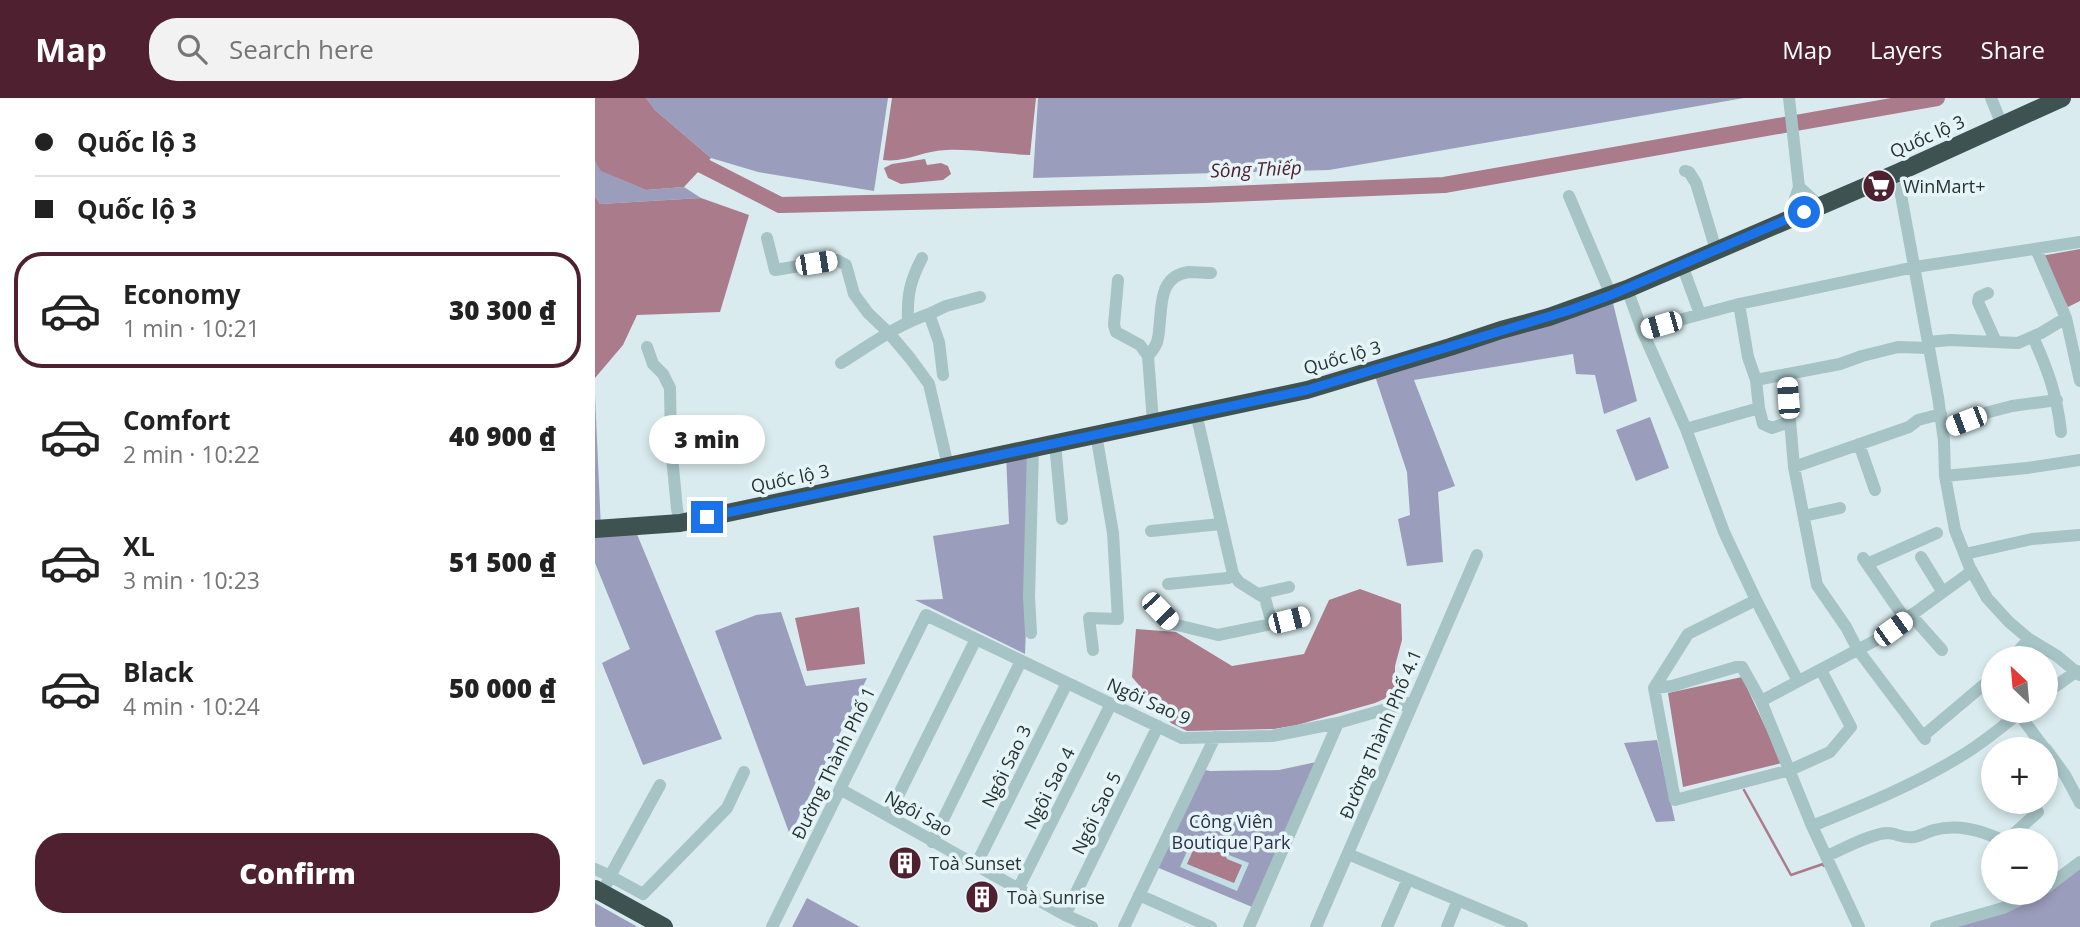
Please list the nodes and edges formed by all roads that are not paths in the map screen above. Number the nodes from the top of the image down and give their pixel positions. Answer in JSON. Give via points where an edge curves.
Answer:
{"nodes":[{"id":1,"x":1789,"y":98,"type":"edge"},
{"id":2,"x":1991,"y":98,"type":"edge"},
{"id":3,"x":2063,"y":98,"type":"edge"},
{"id":4,"x":2002,"y":125,"type":"junction"},
{"id":5,"x":1685,"y":171,"type":"dead end"},
{"id":6,"x":1897,"y":173,"type":"junction"},
{"id":7,"x":1799,"y":187,"type":"junction"},
{"id":8,"x":1569,"y":196,"type":"dead end"},
{"id":9,"x":1820,"y":206,"type":"junction"},
{"id":10,"x":1788,"y":219,"type":"junction"},
{"id":11,"x":767,"y":238,"type":"dead end"},
{"id":12,"x":2080,"y":242,"type":"edge"},
{"id":13,"x":2036,"y":249,"type":"junction"},
{"id":14,"x":1716,"y":250,"type":"junction"},
{"id":15,"x":922,"y":258,"type":"dead end"},
{"id":16,"x":1682,"y":265,"type":"junction"},
{"id":17,"x":1915,"y":267,"type":"junction"},
{"id":18,"x":1211,"y":273,"type":"dead end"},
{"id":19,"x":1118,"y":280,"type":"dead end"},
{"id":20,"x":1619,"y":292,"type":"junction"},
{"id":21,"x":1988,"y":293,"type":"dead end"},
{"id":22,"x":980,"y":297,"type":"dead end"},
{"id":23,"x":1739,"y":304,"type":"junction"},
{"id":24,"x":929,"y":314,"type":"junction"},
{"id":25,"x":1700,"y":314,"type":"junction"},
{"id":26,"x":2066,"y":318,"type":"junction"},
{"id":27,"x":908,"y":321,"type":"junction"},
{"id":28,"x":1642,"y":330,"type":"junction"},
{"id":29,"x":888,"y":332,"type":"junction"},
{"id":30,"x":2033,"y":337,"type":"junction"},
{"id":31,"x":1996,"y":342,"type":"junction"},
{"id":32,"x":1928,"y":345,"type":"junction"},
{"id":33,"x":647,"y":347,"type":"dead end"},
{"id":34,"x":1148,"y":356,"type":"junction"},
{"id":35,"x":841,"y":363,"type":"dead end"},
{"id":36,"x":1786,"y":374,"type":"junction"},
{"id":37,"x":943,"y":375,"type":"dead end"},
{"id":38,"x":1756,"y":380,"type":"junction"},
{"id":39,"x":2080,"y":382,"type":"edge"},
{"id":40,"x":2057,"y":400,"type":"junction"},
{"id":41,"x":1759,"y":408,"type":"junction"},
{"id":42,"x":1196,"y":413,"type":"junction"},
{"id":43,"x":1941,"y":414,"type":"junction"},
{"id":44,"x":1153,"y":422,"type":"junction"},
{"id":45,"x":1789,"y":422,"type":"junction"},
{"id":46,"x":1686,"y":429,"type":"junction"},
{"id":47,"x":1943,"y":429,"type":"junction"},
{"id":48,"x":2061,"y":432,"type":"dead end"},
{"id":49,"x":1096,"y":434,"type":"junction"},
{"id":50,"x":1055,"y":443,"type":"junction"},
{"id":51,"x":1859,"y":444,"type":"junction"},
{"id":52,"x":1033,"y":449,"type":"junction"},
{"id":53,"x":2080,"y":460,"type":"edge"},
{"id":54,"x":948,"y":466,"type":"junction"},
{"id":55,"x":1794,"y":467,"type":"junction"},
{"id":56,"x":1945,"y":477,"type":"junction"},
{"id":57,"x":1875,"y":490,"type":"dead end"},
{"id":58,"x":1840,"y":508,"type":"dead end"},
{"id":59,"x":1804,"y":516,"type":"junction"},
{"id":60,"x":1062,"y":519,"type":"dead end"},
{"id":61,"x":680,"y":523,"type":"junction"},
{"id":62,"x":1221,"y":524,"type":"junction"},
{"id":63,"x":595,"y":530,"type":"edge"},
{"id":64,"x":1151,"y":531,"type":"dead end"},
{"id":65,"x":1937,"y":533,"type":"dead end"},
{"id":66,"x":2079,"y":535,"type":"edge"},
{"id":67,"x":1965,"y":554,"type":"junction"},
{"id":68,"x":1477,"y":555,"type":"dead end"},
{"id":69,"x":1921,"y":557,"type":"dead end"},
{"id":70,"x":1972,"y":572,"type":"junction"},
{"id":71,"x":1233,"y":574,"type":"junction"},
{"id":72,"x":1168,"y":584,"type":"dead end"},
{"id":73,"x":1289,"y":587,"type":"dead end"},
{"id":74,"x":1943,"y":592,"type":"junction"},
{"id":75,"x":1258,"y":594,"type":"junction"},
{"id":76,"x":1756,"y":600,"type":"junction"},
{"id":77,"x":1160,"y":611,"type":"dead end"},
{"id":78,"x":926,"y":615,"type":"joint"},
{"id":79,"x":1305,"y":616,"type":"dead end"},
{"id":80,"x":1908,"y":617,"type":"junction"},
{"id":81,"x":1272,"y":624,"type":"junction"},
{"id":82,"x":1031,"y":633,"type":"dead end"},
{"id":83,"x":976,"y":639,"type":"junction"},
{"id":84,"x":2029,"y":639,"type":"junction"},
{"id":85,"x":2023,"y":646,"type":"edge"},
{"id":86,"x":1093,"y":650,"type":"dead end"},
{"id":87,"x":1858,"y":650,"type":"junction"},
{"id":88,"x":1942,"y":650,"type":"dead end"},
{"id":89,"x":1021,"y":661,"type":"junction"},
{"id":90,"x":1821,"y":670,"type":"junction"},
{"id":91,"x":2078,"y":673,"type":"edge"},
{"id":92,"x":1798,"y":681,"type":"junction"},
{"id":93,"x":1067,"y":683,"type":"junction"},
{"id":94,"x":2058,"y":686,"type":"edge"},
{"id":95,"x":1654,"y":688,"type":"junction"},
{"id":96,"x":1981,"y":689,"type":"edge"},
{"id":97,"x":1414,"y":701,"type":"junction"},
{"id":98,"x":1761,"y":701,"type":"junction"},
{"id":99,"x":1111,"y":704,"type":"junction"},
{"id":100,"x":1338,"y":723,"type":"junction"},
{"id":101,"x":2004,"y":723,"type":"edge"},
{"id":102,"x":1158,"y":726,"type":"junction"},
{"id":103,"x":1215,"y":737,"type":"junction"},
{"id":104,"x":2058,"y":765,"type":"edge"},
{"id":105,"x":1790,"y":770,"type":"junction"},
{"id":106,"x":744,"y":772,"type":"dead end"},
{"id":107,"x":660,"y":785,"type":"dead end"},
{"id":108,"x":840,"y":789,"type":"junction"},
{"id":109,"x":2080,"y":803,"type":"edge"},
{"id":110,"x":2036,"y":814,"type":"edge"},
{"id":111,"x":888,"y":816,"type":"junction"},
{"id":112,"x":1812,"y":826,"type":"junction"},
{"id":113,"x":2020,"y":828,"type":"edge"},
{"id":114,"x":1981,"y":831,"type":"edge"},
{"id":115,"x":932,"y":842,"type":"junction"},
{"id":116,"x":1348,"y":853,"type":"junction"},
{"id":117,"x":1826,"y":856,"type":"junction"},
{"id":118,"x":2080,"y":862,"type":"edge"},
{"id":119,"x":976,"y":865,"type":"junction"},
{"id":120,"x":595,"y":869,"type":"edge"},
{"id":121,"x":610,"y":876,"type":"junction"},
{"id":122,"x":2058,"y":878,"type":"edge"},
{"id":123,"x":1408,"y":879,"type":"junction"},
{"id":124,"x":1018,"y":889,"type":"junction"},
{"id":125,"x":599,"y":891,"type":"edge"},
{"id":126,"x":1139,"y":895,"type":"junction"},
{"id":127,"x":1458,"y":900,"type":"junction"},
{"id":128,"x":637,"y":901,"type":"junction"},
{"id":129,"x":2009,"y":905,"type":"edge"},
{"id":130,"x":1065,"y":915,"type":"junction"},
{"id":131,"x":1513,"y":925,"type":"edge"},
{"id":132,"x":664,"y":927,"type":"edge"},
{"id":133,"x":772,"y":927,"type":"edge"},
{"id":134,"x":1092,"y":927,"type":"edge"},
{"id":135,"x":1124,"y":927,"type":"edge"},
{"id":136,"x":1211,"y":927,"type":"edge"},
{"id":137,"x":1249,"y":927,"type":"edge"},
{"id":138,"x":1316,"y":927,"type":"edge"},
{"id":139,"x":1387,"y":927,"type":"edge"},
{"id":140,"x":1447,"y":927,"type":"edge"},
{"id":141,"x":1859,"y":927,"type":"edge"},
{"id":142,"x":1936,"y":927,"type":"edge"}],
"edges":[{"from":1,"to":7,"type":"street"},
{"from":2,"to":4,"type":"street"},
{"from":3,"to":4,"type":"highway","name":"Quốc lộ 3"},
{"from":4,"to":6,"type":"highway","name":"Quốc lộ 3"},
{"from":5,"to":14,"type":"street","via":[[1696,183]]},
{"from":6,"to":9,"type":"highway","name":"Quốc lộ 3"},
{"from":6,"to":17,"type":"street"},
{"from":7,"to":9,"type":"street"},
{"from":7,"to":10,"type":"street"},
{"from":8,"to":20,"type":"street"},
{"from":9,"to":10,"type":"highway","name":"Quốc lộ 3"},
{"from":10,"to":14,"type":"highway","name":"Quốc lộ 3"},
{"from":11,"to":29,"type":"street","via":[[775,270],[837,260],[846,265],[854,294]]},
{"from":12,"to":13,"type":"street"},
{"from":13,"to":17,"type":"street"},
{"from":13,"to":26,"type":"street"},
{"from":14,"to":16,"type":"highway","name":"Quốc lộ 3"},
{"from":15,"to":27,"type":"street","via":[[907,296]]},
{"from":16,"to":20,"type":"highway","name":"Quốc lộ 3"},
{"from":16,"to":25,"type":"street"},
{"from":17,"to":23,"type":"street"},
{"from":17,"to":32,"type":"street"},
{"from":18,"to":34,"type":"street","via":[[1186,272],[1168,285],[1158,340]]},
{"from":19,"to":34,"type":"street","via":[[1116,332],[1140,345]]},
{"from":20,"to":28,"type":"street"},
{"from":20,"to":42,"type":"highway","name":"Quốc lộ 3","via":[[1307,390]]},
{"from":21,"to":31,"type":"street","via":[[1978,302]]},
{"from":22,"to":24,"type":"street"},
{"from":23,"to":25,"type":"street"},
{"from":23,"to":38,"type":"street"},
{"from":24,"to":27,"type":"street"},
{"from":24,"to":37,"type":"street"},
{"from":25,"to":28,"type":"street"},
{"from":26,"to":30,"type":"street"},
{"from":26,"to":39,"type":"street"},
{"from":27,"to":29,"type":"street"},
{"from":28,"to":46,"type":"street"},
{"from":29,"to":35,"type":"street"},
{"from":29,"to":54,"type":"street","via":[[929,384]]},
{"from":30,"to":31,"type":"street","via":[[2018,343]]},
{"from":30,"to":40,"type":"street"},
{"from":31,"to":32,"type":"street","via":[[1950,340]]},
{"from":32,"to":36,"type":"street","via":[[1898,347]]},
{"from":32,"to":43,"type":"street"},
{"from":33,"to":61,"type":"street","via":[[653,365],[670,388]]},
{"from":34,"to":44,"type":"street"},
{"from":36,"to":38,"type":"street"},
{"from":36,"to":45,"type":"street"},
{"from":38,"to":41,"type":"street"},
{"from":40,"to":47,"type":"street","via":[[1989,412]]},
{"from":40,"to":48,"type":"street"},
{"from":41,"to":45,"type":"street","via":[[1765,426]]},
{"from":41,"to":46,"type":"street"},
{"from":42,"to":44,"type":"highway","name":"Quốc lộ 3"},
{"from":42,"to":62,"type":"street"},
{"from":43,"to":47,"type":"street"},
{"from":43,"to":51,"type":"street"},
{"from":44,"to":49,"type":"highway","name":"Quốc lộ 3"},
{"from":45,"to":55,"type":"street"},
{"from":46,"to":76,"type":"street","via":[[1724,532]]},
{"from":47,"to":56,"type":"street"},
{"from":49,"to":50,"type":"highway","name":"Quốc lộ 3"},
{"from":49,"to":86,"type":"street","via":[[1113,533],[1118,619],[1090,618]]},
{"from":50,"to":52,"type":"highway","name":"Quốc lộ 3"},
{"from":50,"to":60,"type":"street"},
{"from":51,"to":55,"type":"street"},
{"from":51,"to":57,"type":"street"},
{"from":52,"to":54,"type":"highway","name":"Quốc lộ 3"},
{"from":52,"to":82,"type":"street"},
{"from":53,"to":56,"type":"street"},
{"from":54,"to":61,"type":"highway","name":"Quốc lộ 3"},
{"from":55,"to":59,"type":"street"},
{"from":56,"to":67,"type":"street","via":[[1955,530]]},
{"from":58,"to":59,"type":"street"},
{"from":59,"to":87,"type":"street","via":[[1817,585]]},
{"from":61,"to":63,"type":"highway","name":"Quốc lộ 3"},
{"from":62,"to":64,"type":"street"},
{"from":62,"to":71,"type":"street"},
{"from":65,"to":80,"type":"street","via":[[1865,561]]},
{"from":66,"to":67,"type":"street","via":[[2032,539]]},
{"from":67,"to":70,"type":"street"},
{"from":68,"to":97,"type":"street","name":"Đường Thành Phố 4.1"},
{"from":69,"to":74,"type":"street"},
{"from":70,"to":74,"type":"street"},
{"from":70,"to":84,"type":"street","via":[[1987,598]]},
{"from":71,"to":72,"type":"street"},
{"from":71,"to":75,"type":"street"},
{"from":73,"to":75,"type":"street"},
{"from":74,"to":80,"type":"street"},
{"from":75,"to":81,"type":"street","via":[[1265,598]]},
{"from":76,"to":92,"type":"street"},
{"from":76,"to":95,"type":"street","via":[[1688,634]]},
{"from":77,"to":81,"type":"street","via":[[1173,624],[1218,635]]},
{"from":78,"to":83,"type":"street","name":"Ngôi Sao 9"},
{"from":78,"to":108,"type":"street","name":"Đường Thành Phố 1"},
{"from":79,"to":81,"type":"street"},
{"from":80,"to":87,"type":"street"},
{"from":80,"to":88,"type":"street"},
{"from":83,"to":89,"type":"street","name":"Ngôi Sao 9"},
{"from":83,"to":111,"type":"street"},
{"from":84,"to":85,"type":"street"},
{"from":84,"to":91,"type":"street"},
{"from":87,"to":90,"type":"street"},
{"from":87,"to":96,"type":"street","via":[[1924,737]]},
{"from":89,"to":93,"type":"street","name":"Ngôi Sao 9"},
{"from":89,"to":115,"type":"street"},
{"from":90,"to":92,"type":"street"},
{"from":90,"to":105,"type":"street","via":[[1851,727],[1830,752]]},
{"from":91,"to":94,"type":"street"},
{"from":92,"to":98,"type":"street"},
{"from":93,"to":99,"type":"street","name":"Ngôi Sao 9"},
{"from":93,"to":119,"type":"street","name":"Ngôi Sao 3"},
{"from":95,"to":98,"type":"street","via":[[1742,667]]},
{"from":95,"to":105,"type":"street","via":[[1675,800]]},
{"from":97,"to":100,"type":"street","name":"Ngôi Sao 9"},
{"from":97,"to":116,"type":"street","name":"Đường Thành Phố 4.1"},
{"from":98,"to":105,"type":"street"},
{"from":99,"to":102,"type":"street","name":"Ngôi Sao 9"},
{"from":99,"to":124,"type":"street","name":"Ngôi Sao 4"},
{"from":100,"to":103,"type":"street","name":"Ngôi Sao 9","via":[[1272,736]]},
{"from":100,"to":137,"type":"street"},
{"from":101,"to":112,"type":"street","via":[[1923,778]]},
{"from":102,"to":103,"type":"street","name":"Ngôi Sao 9","via":[[1182,738]]},
{"from":102,"to":130,"type":"street","name":"Ngôi Sao 5"},
{"from":103,"to":126,"type":"street"},
{"from":104,"to":109,"type":"street"},
{"from":105,"to":112,"type":"street"},
{"from":106,"to":128,"type":"street","via":[[727,808]]},
{"from":107,"to":121,"type":"street"},
{"from":108,"to":111,"type":"street","name":"Ngôi Sao"},
{"from":108,"to":133,"type":"street","name":"Đường Thành Phố 1"},
{"from":110,"to":113,"type":"street"},
{"from":111,"to":115,"type":"street","name":"Ngôi Sao"},
{"from":112,"to":117,"type":"street"},
{"from":114,"to":117,"type":"street","via":[[1957,827],[1914,838],[1881,834]]},
{"from":115,"to":119,"type":"street","name":"Ngôi Sao"},
{"from":116,"to":123,"type":"street"},
{"from":116,"to":138,"type":"street","name":"Đường Thành Phố 4.1"},
{"from":117,"to":141,"type":"street"},
{"from":118,"to":122,"type":"street"},
{"from":119,"to":124,"type":"street","name":"Ngôi Sao"},
{"from":120,"to":121,"type":"street"},
{"from":121,"to":125,"type":"street"},
{"from":121,"to":128,"type":"street"},
{"from":123,"to":127,"type":"street"},
{"from":123,"to":139,"type":"street"},
{"from":124,"to":130,"type":"street","name":"Ngôi Sao"},
{"from":125,"to":128,"type":"highway"},
{"from":126,"to":135,"type":"street"},
{"from":126,"to":136,"type":"street"},
{"from":127,"to":131,"type":"street"},
{"from":127,"to":140,"type":"street"},
{"from":128,"to":132,"type":"highway"},
{"from":129,"to":142,"type":"street"},
{"from":130,"to":134,"type":"street","name":"Ngôi Sao"}]}
